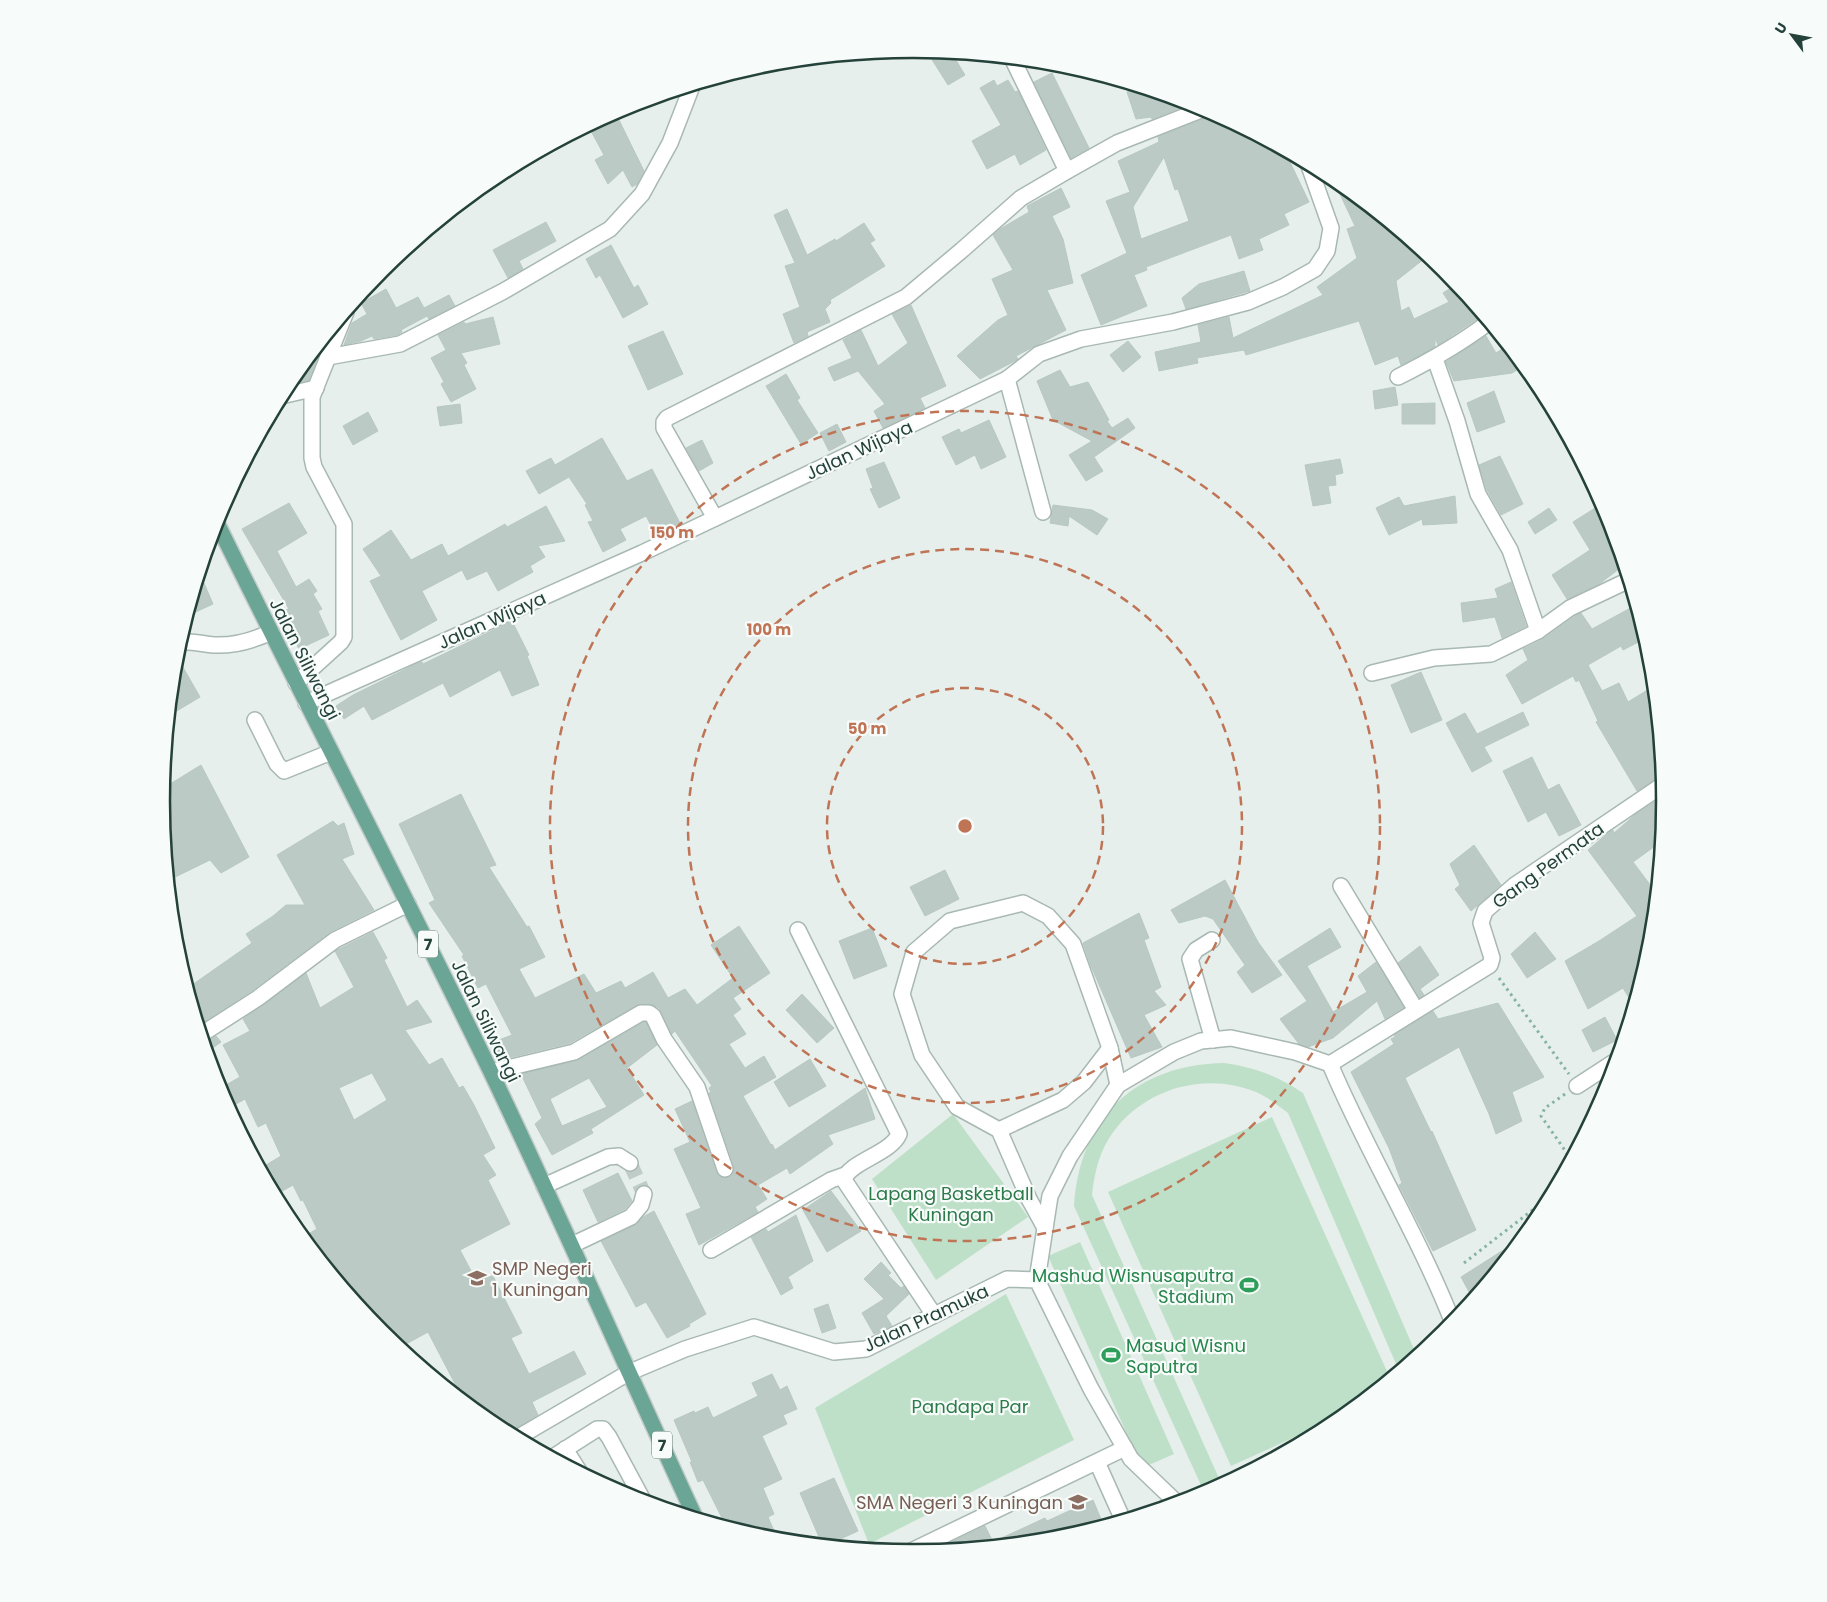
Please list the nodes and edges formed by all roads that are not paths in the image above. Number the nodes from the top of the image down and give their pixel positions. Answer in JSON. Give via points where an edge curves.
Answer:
{"nodes":[{"id":1,"x":1015,"y":65,"type":"edge"},
{"id":2,"x":689,"y":93,"type":"edge"},
{"id":3,"x":1194,"y":113,"type":"edge"},
{"id":4,"x":1067,"y":171,"type":"junction"},
{"id":5,"x":1312,"y":174,"type":"edge"},
{"id":6,"x":1484,"y":326,"type":"edge"},
{"id":7,"x":339,"y":331,"type":"edge"},
{"id":8,"x":328,"y":357,"type":"junction"},
{"id":9,"x":1435,"y":359,"type":"junction"},
{"id":10,"x":1398,"y":377,"type":"dead end"},
{"id":11,"x":1007,"y":379,"type":"junction"},
{"id":12,"x":316,"y":388,"type":"junction"},
{"id":13,"x":292,"y":394,"type":"edge"},
{"id":14,"x":1043,"y":512,"type":"dead end"},
{"id":15,"x":715,"y":518,"type":"junction"},
{"id":16,"x":221,"y":531,"type":"edge"},
{"id":17,"x":1624,"y":582,"type":"edge"},
{"id":18,"x":1538,"y":631,"type":"junction"},
{"id":19,"x":271,"y":632,"type":"junction"},
{"id":20,"x":187,"y":641,"type":"edge"},
{"id":21,"x":1372,"y":673,"type":"dead end"},
{"id":22,"x":296,"y":683,"type":"junction"},
{"id":23,"x":306,"y":703,"type":"junction"},
{"id":24,"x":255,"y":720,"type":"dead end"},
{"id":25,"x":331,"y":752,"type":"junction"},
{"id":26,"x":1657,"y":789,"type":"edge"},
{"id":27,"x":1341,"y":886,"type":"dead end"},
{"id":28,"x":408,"y":904,"type":"junction"},
{"id":29,"x":798,"y":930,"type":"dead end"},
{"id":30,"x":1212,"y":940,"type":"dead end"},
{"id":31,"x":1416,"y":1010,"type":"junction"},
{"id":32,"x":206,"y":1031,"type":"edge"},
{"id":33,"x":1213,"y":1040,"type":"junction"},
{"id":34,"x":1110,"y":1048,"type":"junction"},
{"id":35,"x":1330,"y":1064,"type":"junction"},
{"id":36,"x":1608,"y":1066,"type":"edge"},
{"id":37,"x":491,"y":1072,"type":"junction"},
{"id":38,"x":1118,"y":1085,"type":"junction"},
{"id":39,"x":1577,"y":1086,"type":"road end"},
{"id":40,"x":999,"y":1130,"type":"junction"},
{"id":41,"x":630,"y":1163,"type":"dead end"},
{"id":42,"x":725,"y":1169,"type":"dead end"},
{"id":43,"x":845,"y":1175,"type":"junction"},
{"id":44,"x":544,"y":1186,"type":"junction"},
{"id":45,"x":644,"y":1194,"type":"dead end"},
{"id":46,"x":1045,"y":1228,"type":"junction"},
{"id":47,"x":572,"y":1245,"type":"junction"},
{"id":48,"x":711,"y":1250,"type":"dead end"},
{"id":49,"x":1037,"y":1280,"type":"junction"},
{"id":50,"x":934,"y":1315,"type":"junction"},
{"id":51,"x":1450,"y":1315,"type":"edge"},
{"id":52,"x":628,"y":1373,"type":"junction"},
{"id":53,"x":525,"y":1435,"type":"edge"},
{"id":54,"x":1125,"y":1448,"type":"junction"},
{"id":55,"x":559,"y":1453,"type":"edge"},
{"id":56,"x":1097,"y":1462,"type":"junction"},
{"id":57,"x":638,"y":1491,"type":"edge"},
{"id":58,"x":1171,"y":1498,"type":"edge"},
{"id":59,"x":692,"y":1510,"type":"edge"},
{"id":60,"x":1121,"y":1515,"type":"edge"},
{"id":61,"x":926,"y":1544,"type":"edge"}],
"edges":[{"from":1,"to":4,"type":"street"},
{"from":2,"to":8,"type":"street","via":[[670,143],[642,194],[610,229],[502,292],[400,344]]},
{"from":3,"to":4,"type":"street","via":[[1117,143]]},
{"from":4,"to":15,"type":"street","via":[[1021,198],[906,297],[667,418],[664,428]]},
{"from":5,"to":11,"type":"street","name":"Jalan Wijaya","via":[[1331,228],[1327,251],[1314,269],[1248,302],[1173,322],[1081,339],[1039,354]]},
{"from":6,"to":9,"type":"street"},
{"from":7,"to":8,"type":"street"},
{"from":8,"to":12,"type":"street"},
{"from":9,"to":10,"type":"street"},
{"from":9,"to":18,"type":"street","via":[[1478,494],[1510,550]]},
{"from":11,"to":14,"type":"street"},
{"from":11,"to":15,"type":"street","name":"Jalan Wijaya"},
{"from":12,"to":13,"type":"street"},
{"from":12,"to":22,"type":"street","via":[[312,397],[312,458],[344,524],[344,637]]},
{"from":15,"to":23,"type":"street","name":"Jalan Wijaya"},
{"from":16,"to":19,"type":"main road","name":"Jalan Siliwangi","number":"7"},
{"from":17,"to":18,"type":"street","via":[[1570,608]]},
{"from":18,"to":21,"type":"street","via":[[1491,654],[1434,658]]},
{"from":19,"to":20,"type":"street","via":[[236,644]]},
{"from":19,"to":22,"type":"main road","name":"Jalan Siliwangi","number":"7"},
{"from":22,"to":23,"type":"main road","name":"Jalan Siliwangi","number":"7"},
{"from":23,"to":25,"type":"main road","name":"Jalan Siliwangi","number":"7"},
{"from":24,"to":25,"type":"street","via":[[277,764],[284,771]]},
{"from":25,"to":28,"type":"main road","name":"Jalan Siliwangi","number":"7"},
{"from":26,"to":31,"type":"street","name":"Gang Permata","via":[[1515,885],[1485,911],[1481,923],[1492,958],[1490,965]]},
{"from":27,"to":31,"type":"street"},
{"from":28,"to":32,"type":"street","via":[[335,940],[258,998]]},
{"from":28,"to":37,"type":"main road","name":"Jalan Siliwangi","number":"7"},
{"from":29,"to":43,"type":"street","via":[[899,1134],[894,1143]]},
{"from":30,"to":33,"type":"street","via":[[1196,950],[1190,959]]},
{"from":31,"to":35,"type":"street"},
{"from":33,"to":35,"type":"street","via":[[1231,1038],[1295,1052]]},
{"from":33,"to":38,"type":"street","via":[[1201,1041],[1174,1052]]},
{"from":34,"to":38,"type":"street"},
{"from":34,"to":40,"type":"street","via":[[1084,1082],[1063,1100]]},
{"from":34,"to":40,"type":"street","via":[[1073,944],[1048,916],[1023,903],[950,921],[914,952],[902,994],[922,1055],[957,1106]]},
{"from":35,"to":51,"type":"street"},
{"from":36,"to":39,"type":"street"},
{"from":37,"to":42,"type":"street","via":[[574,1052],[641,1013],[649,1013],[697,1087]]},
{"from":37,"to":44,"type":"main road","name":"Jalan Siliwangi","number":"7"},
{"from":38,"to":46,"type":"street","via":[[1070,1156],[1050,1196]]},
{"from":40,"to":46,"type":"street"},
{"from":41,"to":44,"type":"street","via":[[620,1156],[608,1157]]},
{"from":43,"to":48,"type":"street","via":[[824,1183]]},
{"from":43,"to":50,"type":"street","via":[[844,1180]]},
{"from":44,"to":47,"type":"main road","name":"Jalan Siliwangi","number":"7"},
{"from":45,"to":47,"type":"street","via":[[641,1205],[631,1217]]},
{"from":46,"to":49,"type":"street"},
{"from":47,"to":52,"type":"main road","name":"Jalan Siliwangi","number":"7"},
{"from":49,"to":50,"type":"street","name":"Jalan Pramuka","via":[[1007,1279]]},
{"from":49,"to":54,"type":"street","via":[[1091,1389]]},
{"from":50,"to":52,"type":"street","name":"Jalan Pramuka","via":[[866,1349],[834,1352],[754,1327],[685,1349]]},
{"from":52,"to":53,"type":"street","name":"Jalan Pramuka"},
{"from":52,"to":59,"type":"main road","name":"Jalan Siliwangi","number":"7"},
{"from":54,"to":56,"type":"street"},
{"from":54,"to":58,"type":"street","via":[[1131,1460]]},
{"from":55,"to":57,"type":"street","via":[[597,1428],[603,1429]]},
{"from":56,"to":60,"type":"street"},
{"from":56,"to":61,"type":"street"}]}
